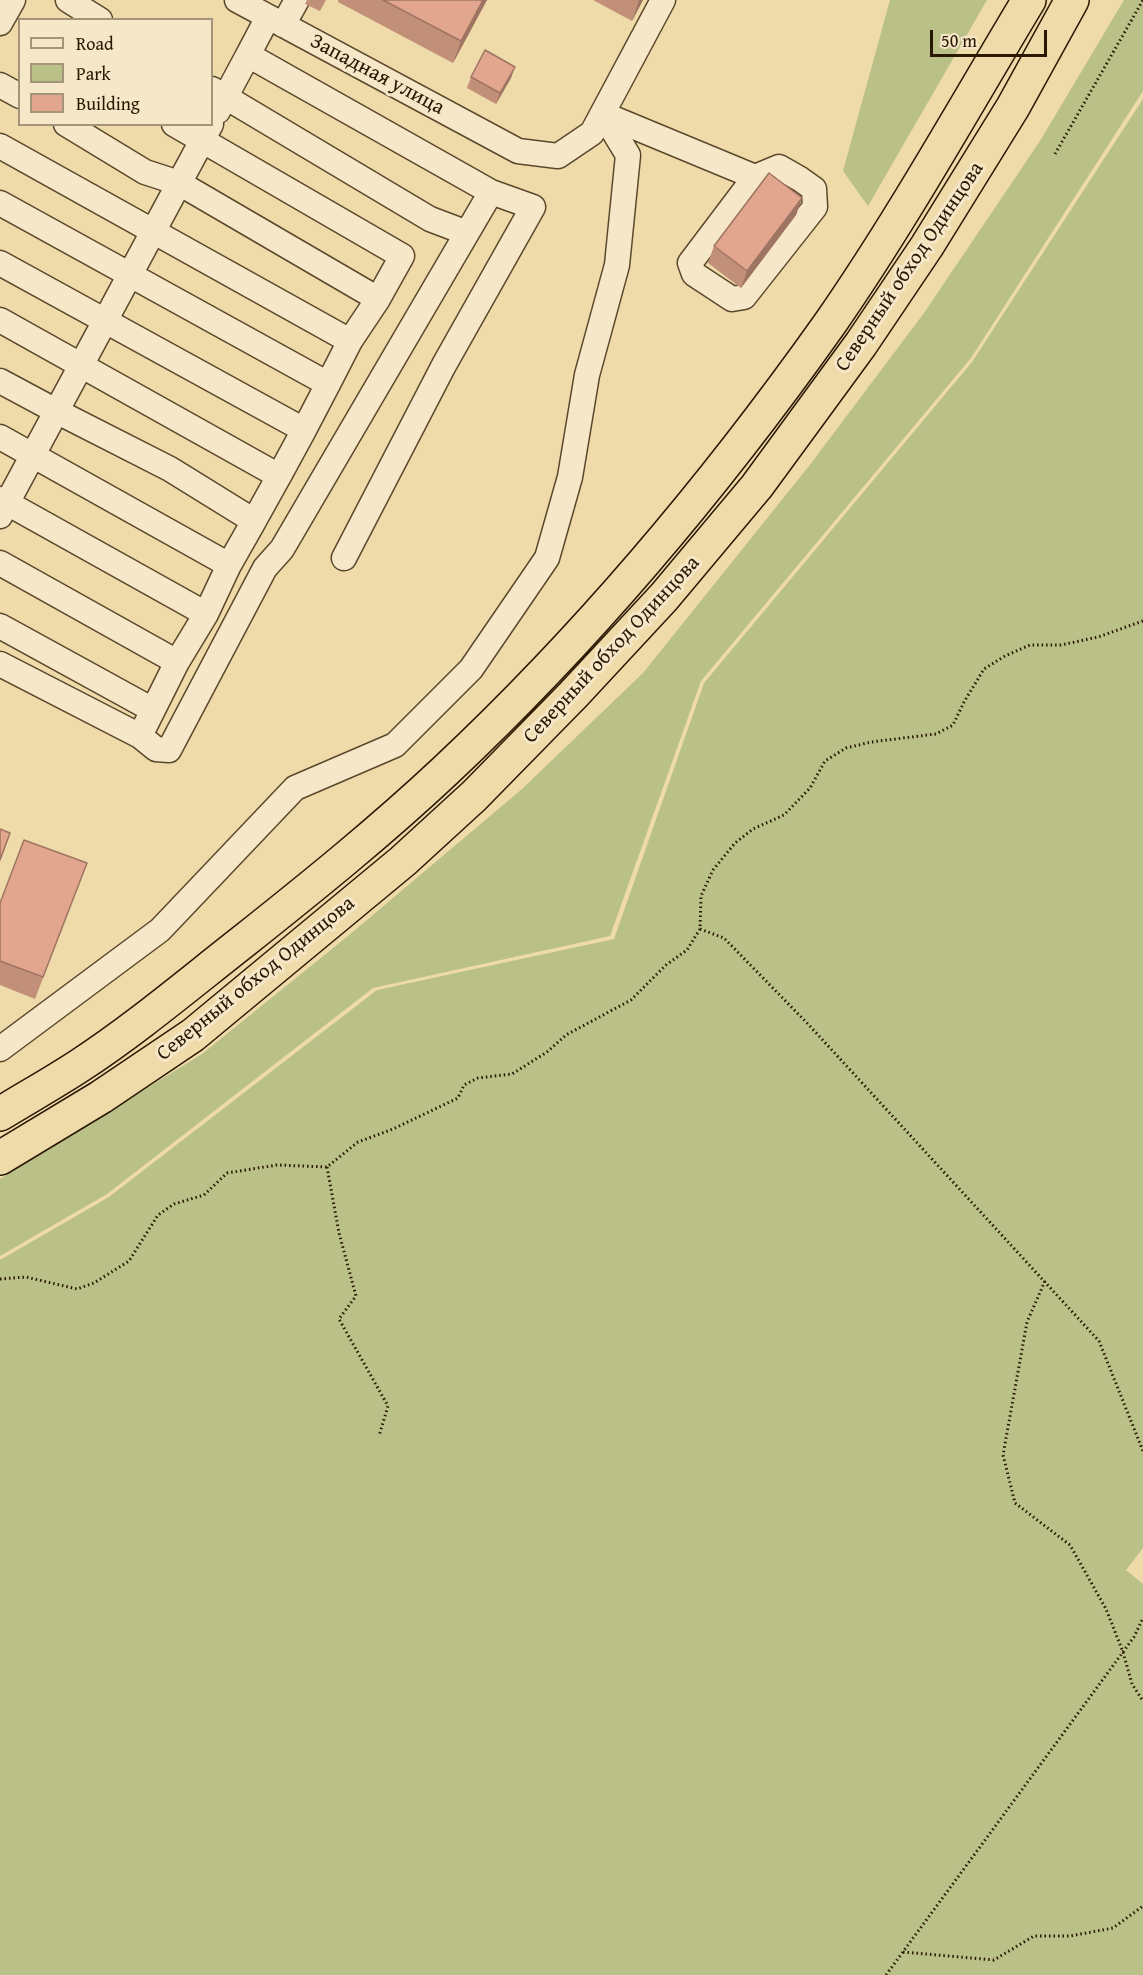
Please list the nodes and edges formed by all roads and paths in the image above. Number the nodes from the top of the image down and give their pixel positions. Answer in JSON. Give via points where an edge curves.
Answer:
{"nodes":[{"id":1,"x":69,"y":0,"type":"edge"},
{"id":2,"x":237,"y":0,"type":"edge"},
{"id":3,"x":297,"y":0,"type":"edge"},
{"id":4,"x":663,"y":0,"type":"edge"},
{"id":5,"x":1029,"y":0,"type":"edge"},
{"id":6,"x":1072,"y":0,"type":"edge"},
{"id":7,"x":1143,"y":0,"type":"edge"},
{"id":8,"x":97,"y":18,"type":"edge"},
{"id":9,"x":275,"y":21,"type":"junction"},
{"id":10,"x":248,"y":56,"type":"junction"},
{"id":11,"x":0,"y":85,"type":"edge"},
{"id":12,"x":218,"y":93,"type":"edge"},
{"id":13,"x":18,"y":95,"type":"edge"},
{"id":14,"x":213,"y":112,"type":"edge"},
{"id":15,"x":603,"y":114,"type":"junction"},
{"id":16,"x":69,"y":126,"type":"edge"},
{"id":17,"x":185,"y":126,"type":"edge"},
{"id":18,"x":208,"y":130,"type":"edge"},
{"id":19,"x":0,"y":146,"type":"edge"},
{"id":20,"x":1055,"y":154,"type":"dead end"},
{"id":21,"x":755,"y":177,"type":"junction"},
{"id":22,"x":179,"y":183,"type":"junction"},
{"id":23,"x":491,"y":192,"type":"junction"},
{"id":24,"x":0,"y":203,"type":"edge"},
{"id":25,"x":153,"y":231,"type":"junction"},
{"id":26,"x":467,"y":233,"type":"junction"},
{"id":27,"x":0,"y":263,"type":"edge"},
{"id":28,"x":130,"y":275,"type":"junction"},
{"id":29,"x":378,"y":299,"type":"junction"},
{"id":30,"x":0,"y":320,"type":"edge"},
{"id":31,"x":106,"y":320,"type":"junction"},
{"id":32,"x":350,"y":340,"type":"junction"},
{"id":33,"x":82,"y":364,"type":"junction"},
{"id":34,"x":0,"y":381,"type":"edge"},
{"id":35,"x":328,"y":384,"type":"junction"},
{"id":36,"x":56,"y":411,"type":"junction"},
{"id":37,"x":304,"y":430,"type":"junction"},
{"id":38,"x":0,"y":437,"type":"edge"},
{"id":39,"x":33,"y":454,"type":"junction"},
{"id":40,"x":279,"y":476,"type":"junction"},
{"id":41,"x":2,"y":506,"type":"edge"},
{"id":42,"x":254,"y":521,"type":"junction"},
{"id":43,"x":344,"y":558,"type":"dead end"},
{"id":44,"x":0,"y":564,"type":"edge"},
{"id":45,"x":229,"y":565,"type":"junction"},
{"id":46,"x":206,"y":614,"type":"junction"},
{"id":47,"x":1143,"y":621,"type":"edge"},
{"id":48,"x":0,"y":626,"type":"edge"},
{"id":49,"x":177,"y":662,"type":"junction"},
{"id":50,"x":0,"y":664,"type":"edge"},
{"id":51,"x":153,"y":710,"type":"junction"},
{"id":52,"x":140,"y":736,"type":"junction"},
{"id":53,"x":700,"y":929,"type":"junction"},
{"id":54,"x":0,"y":1049,"type":"edge"},
{"id":55,"x":0,"y":1114,"type":"edge"},
{"id":56,"x":0,"y":1158,"type":"edge"},
{"id":57,"x":327,"y":1167,"type":"junction"},
{"id":58,"x":0,"y":1279,"type":"edge"},
{"id":59,"x":1046,"y":1281,"type":"junction"},
{"id":60,"x":379,"y":1436,"type":"dead end"},
{"id":61,"x":1143,"y":1451,"type":"edge"},
{"id":62,"x":1143,"y":1618,"type":"edge"},
{"id":63,"x":1123,"y":1652,"type":"junction"},
{"id":64,"x":1143,"y":1701,"type":"edge"},
{"id":65,"x":1143,"y":1906,"type":"edge"},
{"id":66,"x":903,"y":1952,"type":"junction"},
{"id":67,"x":886,"y":1975,"type":"edge"}],
"edges":[{"from":1,"to":8,"type":"street"},
{"from":2,"to":9,"type":"street","name":"Западная улица"},
{"from":3,"to":9,"type":"street"},
{"from":4,"to":15,"type":"street"},
{"from":5,"to":55,"type":"highway","name":"Северный обход Одинцова","via":[[895,226],[831,322],[728,461],[545,672],[446,771],[288,906],[79,1066]]},
{"from":6,"to":56,"type":"highway","name":"Северный обход Одинцова","via":[[1014,108],[861,344],[757,486],[619,646],[474,796],[403,861],[193,1035]]},
{"from":7,"to":20,"type":"path"},
{"from":9,"to":10,"type":"street"},
{"from":9,"to":15,"type":"street","name":"Западная улица","via":[[518,151],[558,156],[592,133]]},
{"from":10,"to":12,"type":"street"},
{"from":10,"to":23,"type":"street"},
{"from":11,"to":13,"type":"street"},
{"from":12,"to":14,"type":"street"},
{"from":12,"to":26,"type":"street","via":[[429,219]]},
{"from":15,"to":21,"type":"street"},
{"from":15,"to":54,"type":"street","via":[[628,155],[617,265],[587,375],[570,477],[547,558],[471,669],[395,745],[295,788],[160,930]]},
{"from":16,"to":22,"type":"street","via":[[145,172]]},
{"from":17,"to":18,"type":"street"},
{"from":18,"to":22,"type":"street"},
{"from":18,"to":29,"type":"street","via":[[402,256]]},
{"from":19,"to":25,"type":"street"},
{"from":21,"to":21,"type":"street","via":[[779,167],[814,189],[815,207],[744,297],[732,299],[694,274],[690,263]]},
{"from":22,"to":25,"type":"street"},
{"from":22,"to":29,"type":"street"},
{"from":23,"to":26,"type":"street"},
{"from":23,"to":43,"type":"street","via":[[533,207],[444,365]]},
{"from":24,"to":28,"type":"street"},
{"from":25,"to":28,"type":"street"},
{"from":25,"to":32,"type":"street"},
{"from":26,"to":52,"type":"street","via":[[282,549],[265,568],[169,750],[156,749]]},
{"from":27,"to":31,"type":"street"},
{"from":28,"to":31,"type":"street"},
{"from":28,"to":35,"type":"street"},
{"from":29,"to":32,"type":"street"},
{"from":30,"to":33,"type":"street"},
{"from":31,"to":33,"type":"street"},
{"from":31,"to":37,"type":"street"},
{"from":32,"to":35,"type":"street"},
{"from":33,"to":36,"type":"street"},
{"from":33,"to":40,"type":"street"},
{"from":34,"to":36,"type":"street"},
{"from":35,"to":37,"type":"street"},
{"from":36,"to":39,"type":"street"},
{"from":36,"to":42,"type":"street","via":[[170,469]]},
{"from":37,"to":40,"type":"street"},
{"from":38,"to":39,"type":"street"},
{"from":39,"to":41,"type":"street"},
{"from":39,"to":45,"type":"street"},
{"from":40,"to":42,"type":"street"},
{"from":41,"to":46,"type":"street"},
{"from":42,"to":45,"type":"street"},
{"from":44,"to":49,"type":"street"},
{"from":45,"to":46,"type":"street"},
{"from":46,"to":49,"type":"street"},
{"from":47,"to":53,"type":"path","via":[[1098,637],[1061,645],[1030,645],[1013,652],[984,669],[953,725],[936,734],[846,748],[825,761],[810,788],[784,815],[753,829],[735,843],[713,870],[700,896]]},
{"from":48,"to":51,"type":"street"},
{"from":49,"to":51,"type":"street"},
{"from":50,"to":52,"type":"street"},
{"from":51,"to":52,"type":"street"},
{"from":53,"to":57,"type":"path","via":[[687,950],[631,1000],[566,1035],[512,1074],[478,1078],[464,1085],[458,1098],[358,1142]]},
{"from":53,"to":59,"type":"path","via":[[724,938]]},
{"from":57,"to":58,"type":"path","via":[[277,1166],[227,1173],[204,1195],[174,1204],[159,1215],[129,1261],[77,1289],[26,1277]]},
{"from":57,"to":60,"type":"path","via":[[356,1296],[339,1319],[388,1406]]},
{"from":59,"to":61,"type":"path","via":[[1099,1341]]},
{"from":59,"to":63,"type":"path","via":[[1027,1322],[1003,1455],[1015,1503],[1070,1545],[1106,1609]]},
{"from":62,"to":63,"type":"path"},
{"from":63,"to":64,"type":"path","via":[[1132,1684]]},
{"from":63,"to":66,"type":"path"},
{"from":65,"to":66,"type":"path","via":[[1113,1928],[1070,1936],[1034,1936],[994,1960]]},
{"from":66,"to":67,"type":"path"}]}
